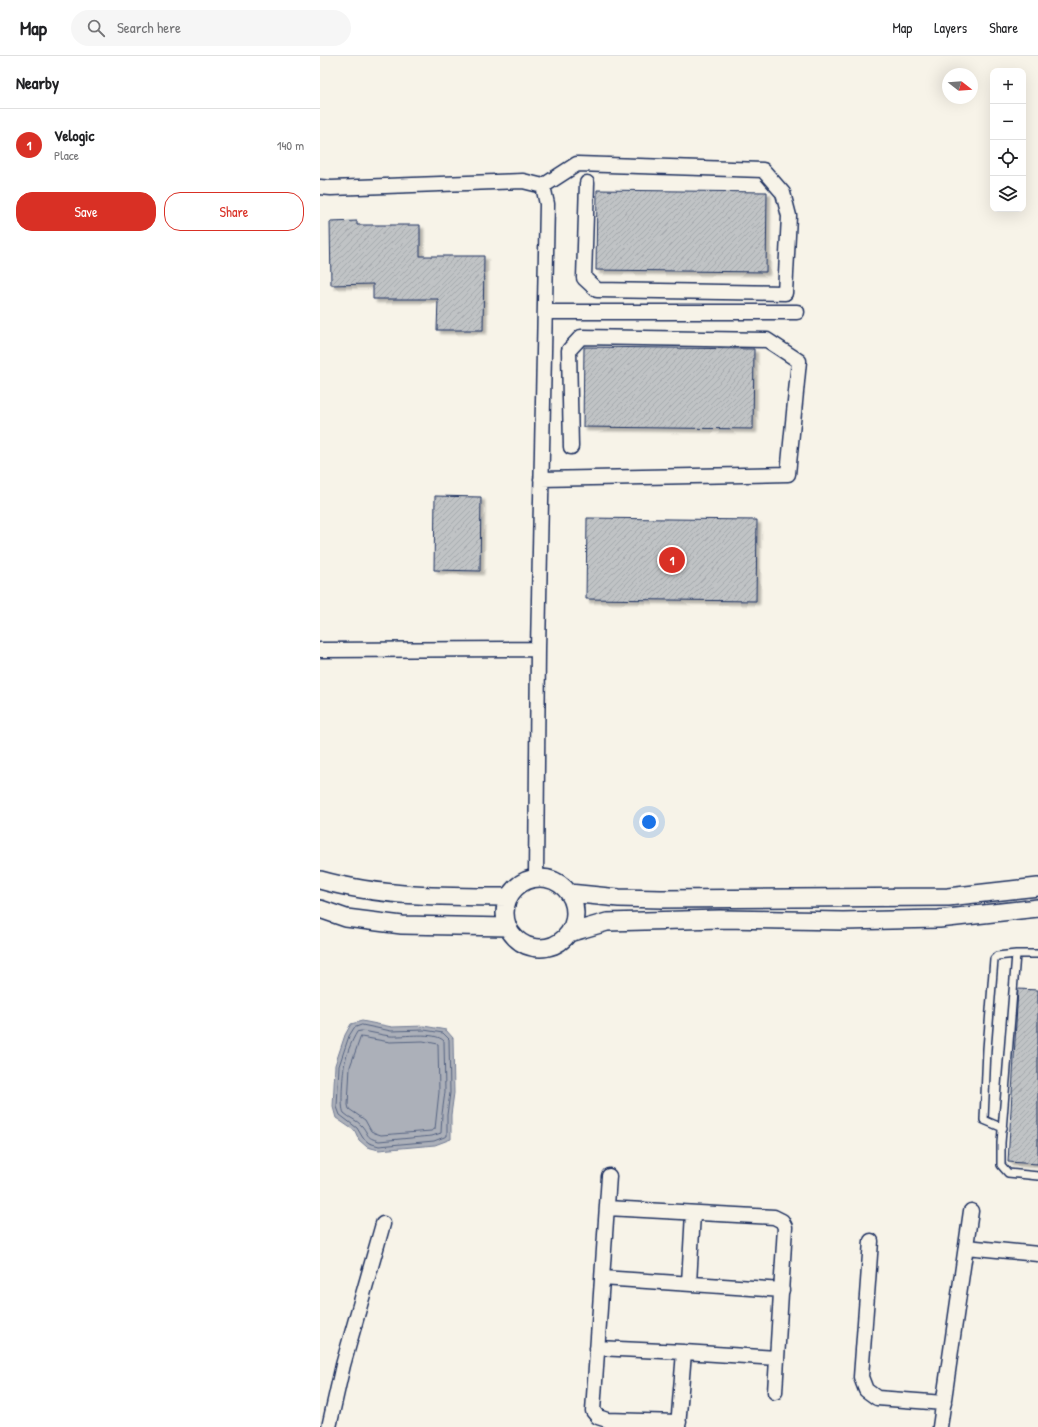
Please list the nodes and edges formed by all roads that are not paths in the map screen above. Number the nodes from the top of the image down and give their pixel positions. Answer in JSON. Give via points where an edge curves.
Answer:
{"nodes":[{"id":1,"x":587,"y":183,"type":"dead end"},
{"id":2,"x":543,"y":186,"type":"junction"},
{"id":3,"x":320,"y":187,"type":"edge"},
{"id":4,"x":545,"y":312,"type":"junction"},
{"id":5,"x":797,"y":312,"type":"dead end"},
{"id":6,"x":571,"y":447,"type":"dead end"},
{"id":7,"x":541,"y":479,"type":"junction"},
{"id":8,"x":538,"y":649,"type":"junction"},
{"id":9,"x":320,"y":650,"type":"edge"},
{"id":10,"x":536,"y":876,"type":"junction"},
{"id":11,"x":320,"y":880,"type":"edge"},
{"id":12,"x":1038,"y":887,"type":"edge"},
{"id":13,"x":569,"y":893,"type":"junction"},
{"id":14,"x":508,"y":897,"type":"junction"},
{"id":15,"x":1038,"y":908,"type":"edge"},
{"id":16,"x":320,"y":910,"type":"edge"},
{"id":17,"x":508,"y":927,"type":"junction"},
{"id":18,"x":569,"y":933,"type":"junction"},
{"id":19,"x":1016,"y":954,"type":"junction"},
{"id":20,"x":1038,"y":954,"type":"edge"},
{"id":21,"x":1002,"y":1128,"type":"junction"},
{"id":22,"x":609,"y":1176,"type":"dead end"},
{"id":23,"x":1038,"y":1176,"type":"edge"},
{"id":24,"x":607,"y":1208,"type":"junction"},
{"id":25,"x":971,"y":1211,"type":"dead end"},
{"id":26,"x":693,"y":1213,"type":"junction"},
{"id":27,"x":383,"y":1224,"type":"dead end"},
{"id":28,"x":871,"y":1241,"type":"dead end"},
{"id":29,"x":966,"y":1247,"type":"junction"},
{"id":30,"x":1038,"y":1254,"type":"edge"},
{"id":31,"x":602,"y":1278,"type":"junction"},
{"id":32,"x":689,"y":1283,"type":"junction"},
{"id":33,"x":782,"y":1290,"type":"junction"},
{"id":34,"x":597,"y":1348,"type":"junction"},
{"id":35,"x":684,"y":1352,"type":"junction"},
{"id":36,"x":777,"y":1358,"type":"junction"},
{"id":37,"x":776,"y":1392,"type":"dead end"},
{"id":38,"x":944,"y":1403,"type":"junction"},
{"id":39,"x":678,"y":1425,"type":"edge"},
{"id":40,"x":329,"y":1427,"type":"edge"},
{"id":41,"x":940,"y":1427,"type":"edge"}],
"edges":[{"from":1,"to":2,"type":"street","via":[[584,278],[597,290],[785,293],[790,216],[783,193],[763,170],[577,164]]},
{"from":2,"to":3,"type":"street","via":[[523,181]]},
{"from":2,"to":4,"type":"street","via":[[547,204]]},
{"from":4,"to":5,"type":"street"},
{"from":4,"to":7,"type":"street"},
{"from":6,"to":7,"type":"street","via":[[569,350],[581,338],[767,340],[799,361],[788,474]]},
{"from":7,"to":8,"type":"street"},
{"from":8,"to":9,"type":"street"},
{"from":8,"to":10,"type":"street"},
{"from":10,"to":13,"type":"street","via":[[552,879]]},
{"from":10,"to":14,"type":"street","via":[[520,883]]},
{"from":11,"to":14,"type":"street","via":[[341,886],[424,896]]},
{"from":12,"to":13,"type":"street","via":[[948,897],[654,899]]},
{"from":13,"to":18,"type":"street","via":[[575,913],[574,924]]},
{"from":14,"to":17,"type":"street","via":[[505,917]]},
{"from":15,"to":18,"type":"street","via":[[939,918],[607,922]]},
{"from":16,"to":17,"type":"street","via":[[346,918],[402,925]]},
{"from":17,"to":18,"type":"street","via":[[518,940],[531,947],[552,946],[562,941]]},
{"from":19,"to":20,"type":"lane"},
{"from":19,"to":21,"type":"lane"},
{"from":19,"to":21,"type":"lane","via":[[997,956],[994,960],[984,1120]]},
{"from":21,"to":23,"type":"lane","via":[[1001,1165],[1008,1173]]},
{"from":22,"to":24,"type":"street"},
{"from":24,"to":26,"type":"street"},
{"from":24,"to":31,"type":"street"},
{"from":25,"to":29,"type":"street"},
{"from":26,"to":32,"type":"street"},
{"from":26,"to":33,"type":"street","via":[[774,1217],[782,1221],[785,1227]]},
{"from":27,"to":40,"type":"street","via":[[343,1366]]},
{"from":28,"to":38,"type":"street","via":[[861,1377],[866,1390],[877,1398]]},
{"from":29,"to":30,"type":"street"},
{"from":29,"to":38,"type":"street"},
{"from":31,"to":32,"type":"street"},
{"from":31,"to":34,"type":"street"},
{"from":32,"to":33,"type":"street"},
{"from":33,"to":36,"type":"street"},
{"from":34,"to":35,"type":"street"},
{"from":34,"to":39,"type":"street","via":[[593,1411],[598,1416],[607,1420]]},
{"from":35,"to":36,"type":"street"},
{"from":35,"to":39,"type":"street"},
{"from":36,"to":37,"type":"street"},
{"from":38,"to":41,"type":"street"}]}
